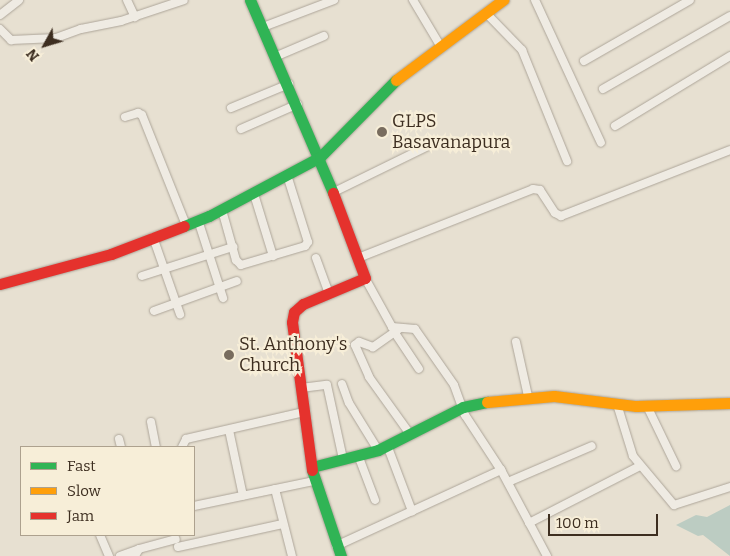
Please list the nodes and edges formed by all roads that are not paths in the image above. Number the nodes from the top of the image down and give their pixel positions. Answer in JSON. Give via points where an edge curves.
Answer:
{"nodes":[{"id":1,"x":19,"y":0,"type":"edge"},
{"id":2,"x":127,"y":0,"type":"edge"},
{"id":3,"x":184,"y":0,"type":"edge"},
{"id":4,"x":250,"y":0,"type":"edge"},
{"id":5,"x":334,"y":0,"type":"edge"},
{"id":6,"x":413,"y":0,"type":"edge"},
{"id":7,"x":503,"y":0,"type":"edge"},
{"id":8,"x":535,"y":0,"type":"edge"},
{"id":9,"x":690,"y":0,"type":"edge"},
{"id":10,"x":486,"y":13,"type":"junction"},
{"id":11,"x":0,"y":15,"type":"edge"},
{"id":12,"x":730,"y":16,"type":"edge"},
{"id":13,"x":135,"y":17,"type":"junction"},
{"id":14,"x":263,"y":27,"type":"junction"},
{"id":15,"x":0,"y":29,"type":"edge"},
{"id":16,"x":324,"y":36,"type":"dead end"},
{"id":17,"x":441,"y":47,"type":"junction"},
{"id":18,"x":276,"y":56,"type":"junction"},
{"id":19,"x":730,"y":56,"type":"edge"},
{"id":20,"x":584,"y":60,"type":"dead end"},
{"id":21,"x":289,"y":84,"type":"junction"},
{"id":22,"x":603,"y":89,"type":"dead end"},
{"id":23,"x":298,"y":104,"type":"junction"},
{"id":24,"x":231,"y":108,"type":"dead end"},
{"id":25,"x":125,"y":117,"type":"dead end"},
{"id":26,"x":615,"y":126,"type":"dead end"},
{"id":27,"x":241,"y":130,"type":"dead end"},
{"id":28,"x":601,"y":143,"type":"dead end"},
{"id":29,"x":428,"y":146,"type":"dead end"},
{"id":30,"x":730,"y":150,"type":"edge"},
{"id":31,"x":320,"y":156,"type":"junction"},
{"id":32,"x":568,"y":161,"type":"dead end"},
{"id":33,"x":287,"y":175,"type":"junction"},
{"id":34,"x":334,"y":192,"type":"junction"},
{"id":35,"x":254,"y":194,"type":"junction"},
{"id":36,"x":222,"y":210,"type":"junction"},
{"id":37,"x":198,"y":220,"type":"junction"},
{"id":38,"x":186,"y":225,"type":"junction"},
{"id":39,"x":153,"y":237,"type":"junction"},
{"id":40,"x":233,"y":247,"type":"junction"},
{"id":41,"x":210,"y":254,"type":"junction"},
{"id":42,"x":273,"y":256,"type":"junction"},
{"id":43,"x":316,"y":258,"type":"dead end"},
{"id":44,"x":358,"y":258,"type":"junction"},
{"id":45,"x":164,"y":270,"type":"junction"},
{"id":46,"x":142,"y":276,"type":"dead end"},
{"id":47,"x":365,"y":278,"type":"junction"},
{"id":48,"x":237,"y":281,"type":"dead end"},
{"id":49,"x":0,"y":284,"type":"edge"},
{"id":50,"x":219,"y":287,"type":"junction"},
{"id":51,"x":328,"y":294,"type":"junction"},
{"id":52,"x":223,"y":298,"type":"dead end"},
{"id":53,"x":175,"y":302,"type":"junction"},
{"id":54,"x":154,"y":311,"type":"dead end"},
{"id":55,"x":180,"y":314,"type":"dead end"},
{"id":56,"x":397,"y":331,"type":"junction"},
{"id":57,"x":516,"y":342,"type":"dead end"},
{"id":58,"x":418,"y":368,"type":"dead end"},
{"id":59,"x":342,"y":384,"type":"dead end"},
{"id":60,"x":301,"y":388,"type":"junction"},
{"id":61,"x":528,"y":396,"type":"junction"},
{"id":62,"x":730,"y":403,"type":"edge"},
{"id":63,"x":617,"y":404,"type":"junction"},
{"id":64,"x":646,"y":406,"type":"junction"},
{"id":65,"x":463,"y":408,"type":"junction"},
{"id":66,"x":304,"y":412,"type":"junction"},
{"id":67,"x":151,"y":422,"type":"dead end"},
{"id":68,"x":229,"y":430,"type":"junction"},
{"id":69,"x":410,"y":434,"type":"junction"},
{"id":70,"x":156,"y":446,"type":"edge"},
{"id":71,"x":182,"y":446,"type":"edge"},
{"id":72,"x":592,"y":446,"type":"dead end"},
{"id":73,"x":382,"y":447,"type":"junction"},
{"id":74,"x":358,"y":455,"type":"junction"},
{"id":75,"x":343,"y":459,"type":"junction"},
{"id":76,"x":640,"y":466,"type":"junction"},
{"id":77,"x":676,"y":466,"type":"dead end"},
{"id":78,"x":312,"y":468,"type":"junction"},
{"id":79,"x":501,"y":470,"type":"junction"},
{"id":80,"x":314,"y":481,"type":"junction"},
{"id":81,"x":508,"y":482,"type":"junction"},
{"id":82,"x":730,"y":488,"type":"edge"},
{"id":83,"x":275,"y":490,"type":"junction"},
{"id":84,"x":243,"y":496,"type":"junction"},
{"id":85,"x":375,"y":500,"type":"dead end"},
{"id":86,"x":195,"y":506,"type":"edge"},
{"id":87,"x":412,"y":511,"type":"junction"},
{"id":88,"x":529,"y":523,"type":"junction"},
{"id":89,"x":283,"y":524,"type":"junction"},
{"id":90,"x":100,"y":536,"type":"edge"},
{"id":91,"x":176,"y":540,"type":"edge"},
{"id":92,"x":339,"y":551,"type":"edge"},
{"id":93,"x":137,"y":553,"type":"edge"},
{"id":94,"x":109,"y":556,"type":"edge"},
{"id":95,"x":120,"y":556,"type":"edge"},
{"id":96,"x":180,"y":556,"type":"edge"},
{"id":97,"x":292,"y":556,"type":"edge"},
{"id":98,"x":547,"y":556,"type":"edge"}],
"edges":[{"from":1,"to":11,"type":"street"},
{"from":2,"to":13,"type":"street"},
{"from":3,"to":13,"type":"street"},
{"from":4,"to":14,"type":"street"},
{"from":5,"to":14,"type":"street"},
{"from":6,"to":17,"type":"street"},
{"from":7,"to":10,"type":"street"},
{"from":8,"to":28,"type":"street"},
{"from":9,"to":20,"type":"street"},
{"from":10,"to":17,"type":"street"},
{"from":10,"to":32,"type":"street","via":[[522,50]]},
{"from":12,"to":22,"type":"street"},
{"from":13,"to":15,"type":"street","via":[[50,39],[11,40]]},
{"from":14,"to":18,"type":"street"},
{"from":16,"to":18,"type":"street"},
{"from":17,"to":31,"type":"street","via":[[395,81]]},
{"from":18,"to":21,"type":"street"},
{"from":19,"to":26,"type":"street"},
{"from":21,"to":23,"type":"street"},
{"from":21,"to":24,"type":"street"},
{"from":23,"to":27,"type":"street"},
{"from":23,"to":31,"type":"street"},
{"from":25,"to":38,"type":"street","via":[[142,115]]},
{"from":29,"to":34,"type":"street"},
{"from":30,"to":44,"type":"street","via":[[561,216],[555,213],[540,190],[533,189]]},
{"from":31,"to":33,"type":"street"},
{"from":31,"to":34,"type":"street"},
{"from":33,"to":35,"type":"street"},
{"from":33,"to":42,"type":"street","via":[[308,242],[305,246]]},
{"from":34,"to":44,"type":"street"},
{"from":35,"to":36,"type":"street"},
{"from":35,"to":42,"type":"street"},
{"from":36,"to":37,"type":"street"},
{"from":36,"to":40,"type":"street"},
{"from":37,"to":38,"type":"street"},
{"from":37,"to":41,"type":"street"},
{"from":38,"to":39,"type":"street"},
{"from":39,"to":45,"type":"street"},
{"from":39,"to":49,"type":"street","via":[[111,254]]},
{"from":40,"to":41,"type":"street"},
{"from":40,"to":42,"type":"street","via":[[241,264]]},
{"from":41,"to":45,"type":"street"},
{"from":41,"to":50,"type":"street"},
{"from":43,"to":51,"type":"street"},
{"from":44,"to":47,"type":"street"},
{"from":45,"to":46,"type":"street"},
{"from":45,"to":53,"type":"street"},
{"from":47,"to":51,"type":"street"},
{"from":47,"to":56,"type":"street"},
{"from":48,"to":50,"type":"street"},
{"from":50,"to":52,"type":"street"},
{"from":50,"to":53,"type":"street"},
{"from":51,"to":60,"type":"street","via":[[303,304],[294,312],[292,322]]},
{"from":53,"to":54,"type":"street"},
{"from":53,"to":55,"type":"street"},
{"from":56,"to":58,"type":"street"},
{"from":56,"to":65,"type":"street","via":[[415,329],[454,385]]},
{"from":56,"to":69,"type":"street","via":[[373,347],[359,342],[355,345],[369,377]]},
{"from":57,"to":61,"type":"street"},
{"from":59,"to":73,"type":"street","via":[[349,403]]},
{"from":60,"to":66,"type":"street"},
{"from":60,"to":75,"type":"street","via":[[327,385]]},
{"from":61,"to":63,"type":"street"},
{"from":61,"to":65,"type":"street"},
{"from":62,"to":64,"type":"street"},
{"from":63,"to":64,"type":"street"},
{"from":63,"to":76,"type":"street","via":[[624,435]]},
{"from":64,"to":77,"type":"street"},
{"from":65,"to":69,"type":"street"},
{"from":65,"to":79,"type":"street"},
{"from":66,"to":68,"type":"street"},
{"from":66,"to":78,"type":"street"},
{"from":67,"to":70,"type":"street"},
{"from":68,"to":71,"type":"street","via":[[186,439]]},
{"from":68,"to":84,"type":"street"},
{"from":69,"to":73,"type":"street"},
{"from":72,"to":81,"type":"street"},
{"from":73,"to":74,"type":"street"},
{"from":73,"to":87,"type":"street"},
{"from":74,"to":75,"type":"street"},
{"from":74,"to":85,"type":"street"},
{"from":75,"to":78,"type":"street"},
{"from":76,"to":82,"type":"street","via":[[674,505]]},
{"from":76,"to":88,"type":"street"},
{"from":78,"to":80,"type":"street"},
{"from":79,"to":81,"type":"street"},
{"from":79,"to":87,"type":"street"},
{"from":80,"to":83,"type":"street"},
{"from":80,"to":92,"type":"street"},
{"from":81,"to":88,"type":"street"},
{"from":83,"to":84,"type":"street"},
{"from":83,"to":89,"type":"street"},
{"from":84,"to":86,"type":"street"},
{"from":87,"to":92,"type":"street"},
{"from":88,"to":98,"type":"street"},
{"from":89,"to":91,"type":"street"},
{"from":89,"to":97,"type":"street"},
{"from":90,"to":94,"type":"street"},
{"from":91,"to":93,"type":"street"},
{"from":91,"to":96,"type":"street"},
{"from":93,"to":95,"type":"street"}]}
